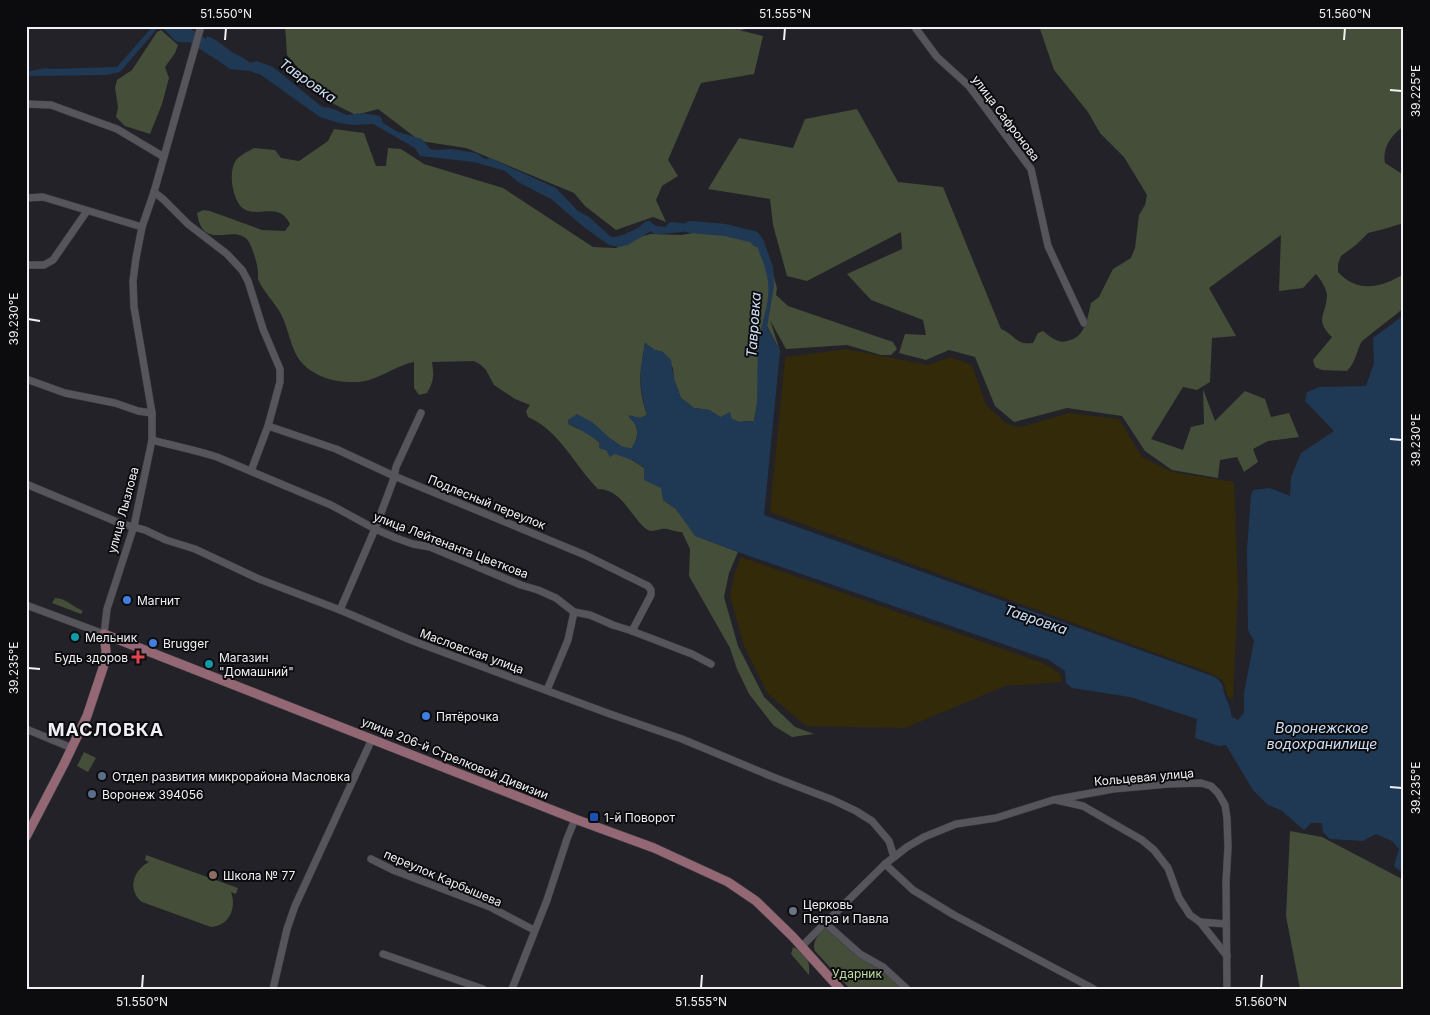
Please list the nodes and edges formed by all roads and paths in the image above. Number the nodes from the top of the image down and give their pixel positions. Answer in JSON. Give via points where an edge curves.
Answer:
{"nodes":[{"id":1,"x":201,"y":26,"type":"edge"},
{"id":2,"x":914,"y":26,"type":"edge"},
{"id":3,"x":26,"y":104,"type":"edge"},
{"id":4,"x":164,"y":157,"type":"junction"},
{"id":5,"x":154,"y":192,"type":"junction"},
{"id":6,"x":26,"y":198,"type":"edge"},
{"id":7,"x":87,"y":211,"type":"junction"},
{"id":8,"x":142,"y":227,"type":"junction"},
{"id":9,"x":26,"y":265,"type":"edge"},
{"id":10,"x":1084,"y":323,"type":"dead end"},
{"id":11,"x":26,"y":379,"type":"edge"},
{"id":12,"x":152,"y":413,"type":"junction"},
{"id":13,"x":421,"y":413,"type":"dead end"},
{"id":14,"x":268,"y":426,"type":"junction"},
{"id":15,"x":152,"y":440,"type":"junction"},
{"id":16,"x":251,"y":471,"type":"junction"},
{"id":17,"x":394,"y":476,"type":"junction"},
{"id":18,"x":26,"y":484,"type":"edge"},
{"id":19,"x":134,"y":526,"type":"junction"},
{"id":20,"x":375,"y":529,"type":"junction"},
{"id":21,"x":26,"y":605,"type":"edge"},
{"id":22,"x":340,"y":610,"type":"junction"},
{"id":23,"x":574,"y":612,"type":"junction"},
{"id":24,"x":632,"y":631,"type":"junction"},
{"id":25,"x":104,"y":634,"type":"junction"},
{"id":26,"x":711,"y":664,"type":"dead end"},
{"id":27,"x":547,"y":690,"type":"junction"},
{"id":28,"x":26,"y":729,"type":"edge"},
{"id":29,"x":372,"y":739,"type":"junction"},
{"id":30,"x":72,"y":748,"type":"junction"},
{"id":31,"x":1053,"y":800,"type":"junction"},
{"id":32,"x":575,"y":819,"type":"junction"},
{"id":33,"x":26,"y":837,"type":"edge"},
{"id":34,"x":894,"y":857,"type":"junction"},
{"id":35,"x":371,"y":859,"type":"dead end"},
{"id":36,"x":884,"y":864,"type":"junction"},
{"id":37,"x":824,"y":922,"type":"junction"},
{"id":38,"x":1200,"y":922,"type":"junction"},
{"id":39,"x":1226,"y":924,"type":"junction"},
{"id":40,"x":534,"y":930,"type":"junction"},
{"id":41,"x":802,"y":946,"type":"junction"},
{"id":42,"x":383,"y":954,"type":"dead end"},
{"id":43,"x":1228,"y":958,"type":"junction"},
{"id":44,"x":272,"y":989,"type":"edge"},
{"id":45,"x":483,"y":989,"type":"edge"},
{"id":46,"x":512,"y":989,"type":"edge"},
{"id":47,"x":840,"y":989,"type":"edge"},
{"id":48,"x":906,"y":989,"type":"edge"},
{"id":49,"x":1094,"y":989,"type":"edge"},
{"id":50,"x":1227,"y":989,"type":"edge"}],
"edges":[{"from":1,"to":4,"type":"street","name":"улица Лызлова"},
{"from":2,"to":10,"type":"street","name":"улица Сафронова","via":[[937,57],[969,86],[1031,168],[1048,246]]},
{"from":3,"to":4,"type":"street","via":[[51,105],[117,129]]},
{"from":4,"to":5,"type":"street","name":"улица Лызлова"},
{"from":5,"to":8,"type":"street","name":"улица Лызлова"},
{"from":5,"to":14,"type":"street","via":[[227,254],[248,280],[280,370],[280,382]]},
{"from":6,"to":7,"type":"street","via":[[42,197]]},
{"from":7,"to":8,"type":"street"},
{"from":7,"to":9,"type":"street","via":[[53,260],[44,265]]},
{"from":8,"to":12,"type":"street","name":"улица Лызлова","via":[[133,280],[138,336]]},
{"from":11,"to":12,"type":"street","via":[[66,393]]},
{"from":12,"to":15,"type":"street","name":"улица Лызлова"},
{"from":13,"to":17,"type":"street"},
{"from":14,"to":16,"type":"street"},
{"from":14,"to":17,"type":"street","name":"Подлесный переулок","via":[[336,450]]},
{"from":15,"to":16,"type":"street","name":"улица Лейтенанта Цветкова","via":[[199,451]]},
{"from":15,"to":19,"type":"street","name":"улица Лызлова"},
{"from":16,"to":20,"type":"street","name":"улица Лейтенанта Цветкова","via":[[331,505]]},
{"from":17,"to":20,"type":"street"},
{"from":17,"to":24,"type":"street","name":"Подлесный переулок","via":[[577,552],[648,586],[651,595]]},
{"from":18,"to":19,"type":"street","name":"Масловская улица"},
{"from":19,"to":22,"type":"street","name":"Масловская улица"},
{"from":19,"to":25,"type":"street","name":"улица Лызлова","via":[[107,609]]},
{"from":20,"to":22,"type":"street"},
{"from":20,"to":23,"type":"street","name":"улица Лейтенанта Цветкова","via":[[538,590],[556,598]]},
{"from":21,"to":25,"type":"street","name":"улица 206-й Стрелковой Дивизии"},
{"from":22,"to":27,"type":"street","name":"Масловская улица","via":[[413,641]]},
{"from":23,"to":24,"type":"street","name":"улица Лейтенанта Цветкова"},
{"from":23,"to":27,"type":"street","via":[[568,640]]},
{"from":24,"to":26,"type":"street","name":"улица Лейтенанта Цветкова"},
{"from":25,"to":29,"type":"main road","name":"улица 206-й Стрелковой Дивизии"},
{"from":25,"to":30,"type":"main road","name":"улица Лызлова","via":[[105,662],[87,716]]},
{"from":27,"to":34,"type":"street","name":"Масловская улица","via":[[682,738],[856,811],[872,821],[889,841]]},
{"from":28,"to":30,"type":"street"},
{"from":29,"to":32,"type":"main road","name":"улица 206-й Стрелковой Дивизии"},
{"from":29,"to":44,"type":"street","via":[[295,906]]},
{"from":30,"to":33,"type":"main road","name":"улица Лызлова"},
{"from":31,"to":34,"type":"street","name":"Кольцевая улица","via":[[996,818],[956,824],[924,837]]},
{"from":31,"to":38,"type":"street","name":"Кольцевая улица","via":[[1084,806],[1142,840],[1168,868],[1179,898],[1190,915]]},
{"from":31,"to":39,"type":"street","name":"Кольцевая улица","via":[[1113,789],[1168,784],[1201,783],[1211,786],[1225,805],[1228,818]]},
{"from":32,"to":40,"type":"street"},
{"from":32,"to":41,"type":"main road","name":"улица 206-й Стрелковой Дивизии","via":[[654,848],[728,882],[756,901]]},
{"from":34,"to":36,"type":"street","name":"Кольцевая улица"},
{"from":35,"to":40,"type":"street","name":"переулок Карбышева","via":[[490,906]]},
{"from":36,"to":37,"type":"street","name":"Кольцевая улица"},
{"from":36,"to":49,"type":"street","via":[[913,890],[954,915]]},
{"from":37,"to":41,"type":"street","name":"Кольцевая улица"},
{"from":37,"to":48,"type":"street"},
{"from":38,"to":39,"type":"street"},
{"from":38,"to":43,"type":"street","name":"Кольцевая улица"},
{"from":39,"to":43,"type":"street","name":"Кольцевая улица"},
{"from":40,"to":46,"type":"street"},
{"from":41,"to":47,"type":"main road","name":"улица 206-й Стрелковой Дивизии"},
{"from":42,"to":45,"type":"street"},
{"from":43,"to":50,"type":"street","name":"Кольцевая улица"}]}
